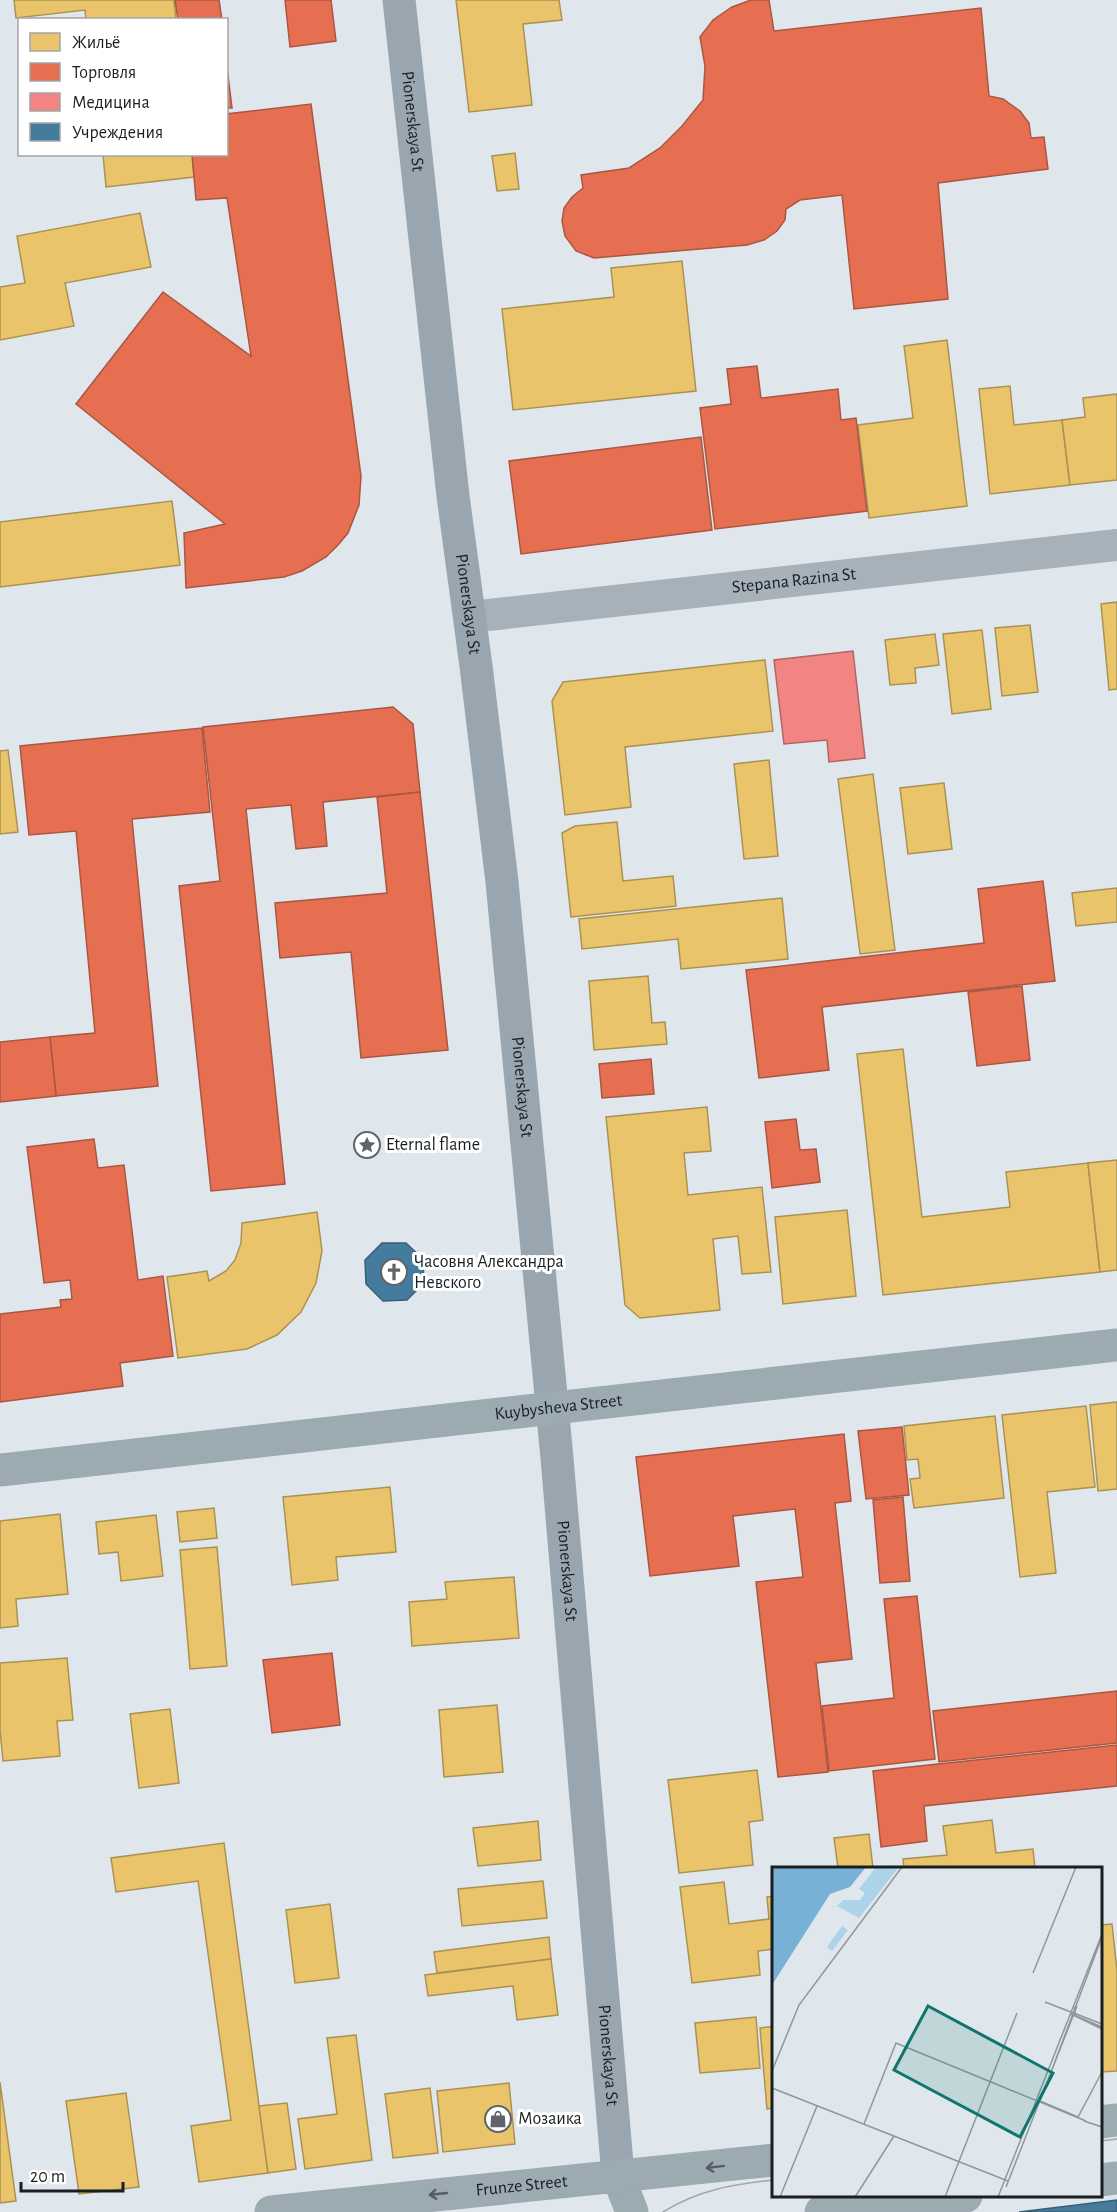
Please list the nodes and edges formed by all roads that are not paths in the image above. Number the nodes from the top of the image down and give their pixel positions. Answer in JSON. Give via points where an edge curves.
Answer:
{"nodes":[{"id":1,"x":399,"y":0,"type":"edge"},
{"id":2,"x":1117,"y":545,"type":"edge"},
{"id":3,"x":470,"y":617,"type":"junction"},
{"id":4,"x":1117,"y":1345,"type":"edge"},
{"id":5,"x":552,"y":1409,"type":"junction"},
{"id":6,"x":0,"y":1470,"type":"edge"},
{"id":7,"x":1117,"y":2120,"type":"edge"},
{"id":8,"x":1102,"y":2122,"type":"edge"},
{"id":9,"x":772,"y":2160,"type":"edge"},
{"id":10,"x":618,"y":2176,"type":"junction"},
{"id":11,"x":1117,"y":2178,"type":"edge"},
{"id":12,"x":1102,"y":2180,"type":"edge"},
{"id":13,"x":957,"y":2197,"type":"edge"},
{"id":14,"x":271,"y":2212,"type":"edge"},
{"id":15,"x":605,"y":2212,"type":"edge"},
{"id":16,"x":632,"y":2212,"type":"edge"},
{"id":17,"x":821,"y":2212,"type":"edge"}],
"edges":[{"from":1,"to":3,"type":"main road","name":"Pionerskaya St","via":[[453,496]]},
{"from":2,"to":3,"type":"street","name":"Stepana Razina St"},
{"from":3,"to":5,"type":"main road","name":"Pionerskaya St","via":[[502,882]]},
{"from":4,"to":5,"type":"main road","name":"Kuybysheva Street"},
{"from":5,"to":6,"type":"main road","name":"Kuybysheva Street"},
{"from":5,"to":10,"type":"main road","name":"Pionerskaya St"},
{"from":7,"to":8,"type":"main road"},
{"from":9,"to":10,"type":"main road","name":"Frunze Street","one_way":true},
{"from":10,"to":14,"type":"main road","name":"Frunze Street","one_way":true},
{"from":10,"to":15,"type":"main road","name":"Pionerskaya St"},
{"from":10,"to":16,"type":"main road","name":"Pionerskaya St"},
{"from":11,"to":12,"type":"main road"},
{"from":13,"to":17,"type":"main road"}]}
